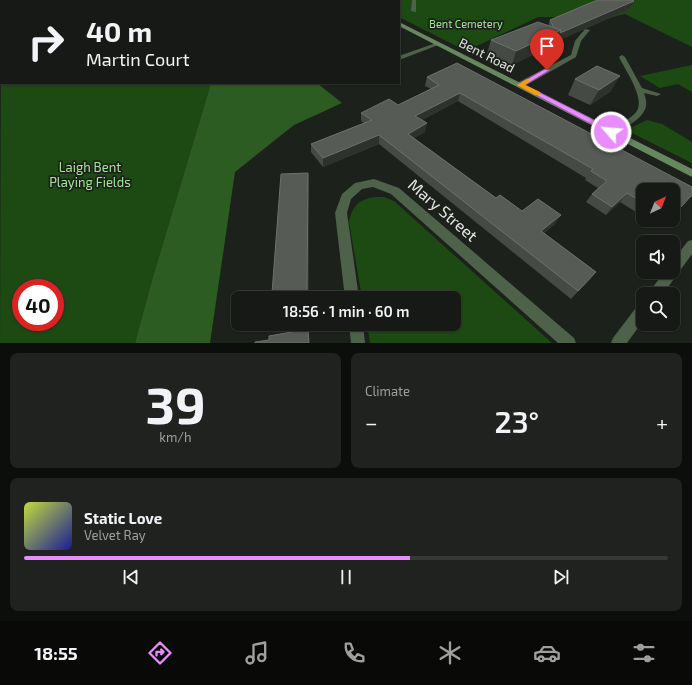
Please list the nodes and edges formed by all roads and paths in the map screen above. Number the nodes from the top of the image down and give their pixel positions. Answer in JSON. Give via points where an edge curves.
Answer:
{"nodes":[{"id":1,"x":414,"y":0,"type":"edge"},
{"id":2,"x":414,"y":11,"type":"dead end"},
{"id":3,"x":400,"y":25,"type":"edge"},
{"id":4,"x":587,"y":30,"type":"edge"},
{"id":5,"x":438,"y":44,"type":"junction"},
{"id":6,"x":622,"y":57,"type":"dead end"},
{"id":7,"x":400,"y":58,"type":"edge"},
{"id":8,"x":520,"y":85,"type":"junction"},
{"id":9,"x":638,"y":89,"type":"junction"},
{"id":10,"x":657,"y":94,"type":"dead end"},
{"id":11,"x":641,"y":107,"type":"junction"},
{"id":12,"x":651,"y":109,"type":"dead end"},
{"id":13,"x":611,"y":132,"type":"junction"},
{"id":14,"x":692,"y":174,"type":"edge"},
{"id":15,"x":692,"y":245,"type":"edge"},
{"id":16,"x":680,"y":261,"type":"edge"},
{"id":17,"x":351,"y":291,"type":"edge"},
{"id":18,"x":636,"y":319,"type":"edge"},
{"id":19,"x":357,"y":331,"type":"edge"},
{"id":20,"x":358,"y":343,"type":"edge"},
{"id":21,"x":569,"y":343,"type":"edge"},
{"id":22,"x":618,"y":343,"type":"edge"}],
"edges":[{"from":1,"to":2,"type":"lane"},
{"from":3,"to":5,"type":"street","name":"Bent Road"},
{"from":4,"to":8,"type":"street","via":[[578,41],[574,56]]},
{"from":5,"to":7,"type":"lane"},
{"from":5,"to":8,"type":"street","name":"Bent Road"},
{"from":6,"to":9,"type":"lane"},
{"from":8,"to":13,"type":"street","name":"Bent Road"},
{"from":9,"to":10,"type":"lane"},
{"from":9,"to":11,"type":"lane","via":[[643,100]]},
{"from":11,"to":12,"type":"lane"},
{"from":11,"to":13,"type":"lane","via":[[630,120]]},
{"from":13,"to":14,"type":"street","name":"Bent Road"},
{"from":15,"to":16,"type":"street"},
{"from":17,"to":21,"type":"street","name":"Mary Street","via":[[341,213],[346,198],[359,186],[374,183],[395,191]]},
{"from":18,"to":22,"type":"street"},
{"from":19,"to":20,"type":"street"}]}
